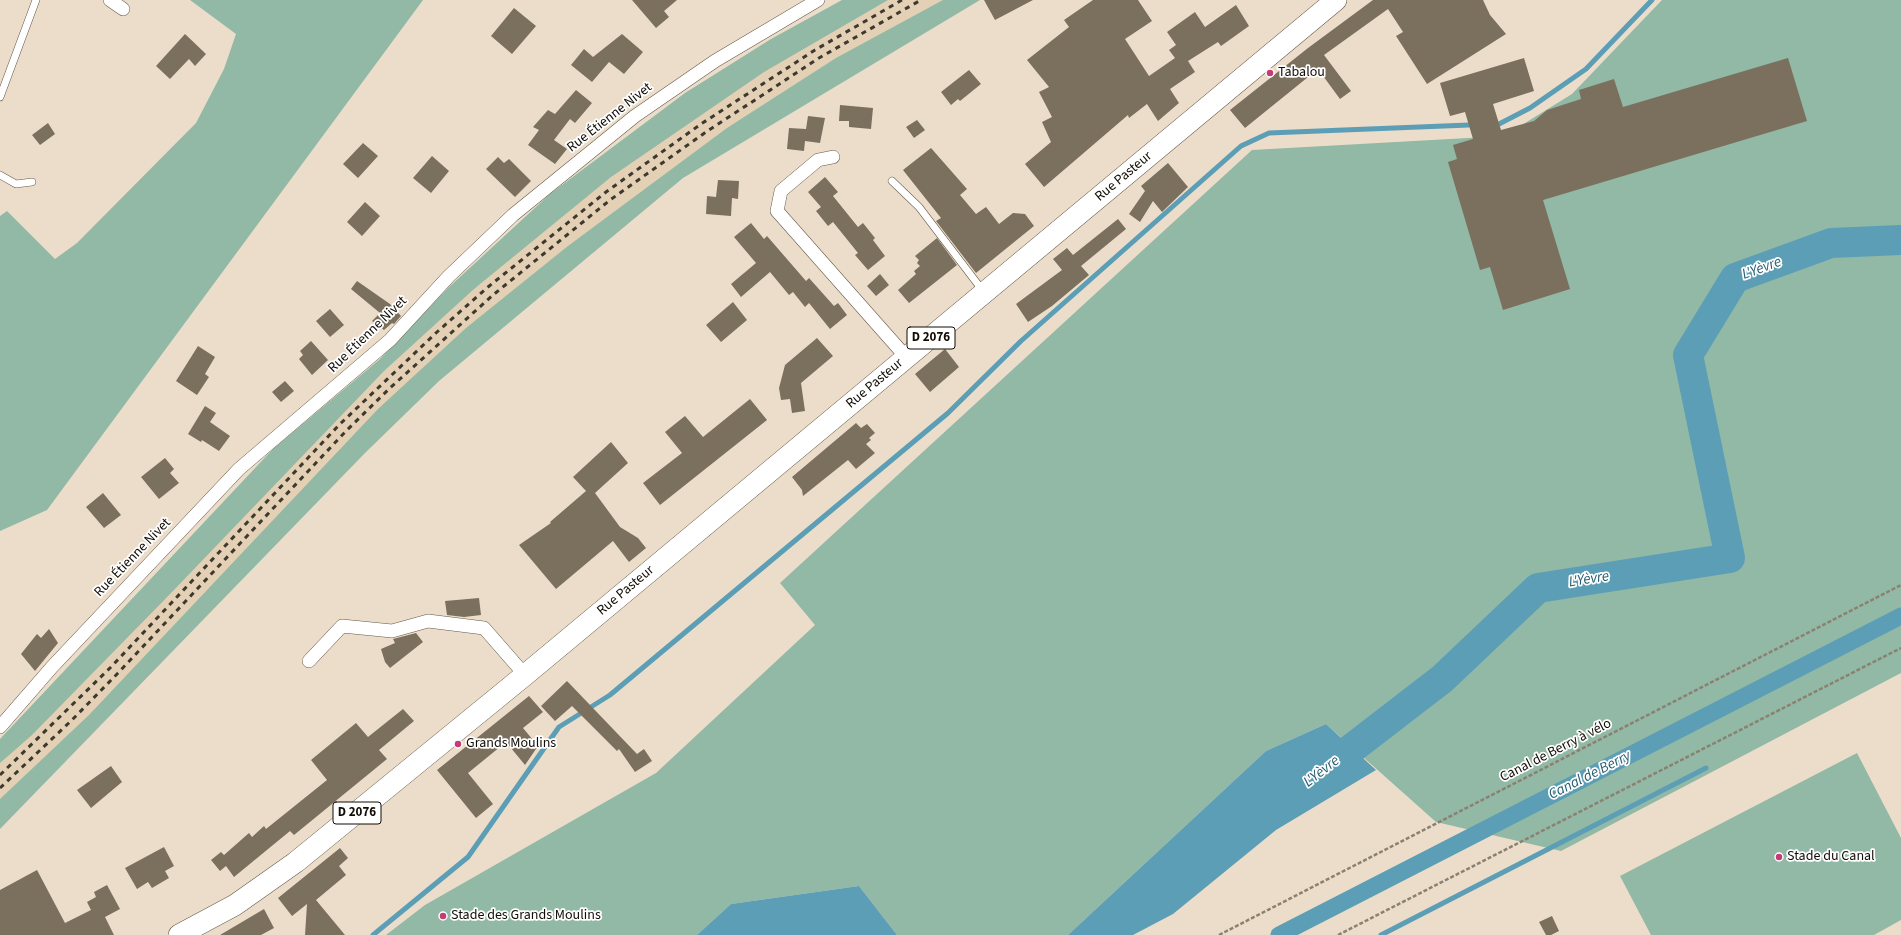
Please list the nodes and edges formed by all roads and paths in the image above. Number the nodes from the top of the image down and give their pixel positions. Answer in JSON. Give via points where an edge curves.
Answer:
{"nodes":[{"id":1,"x":36,"y":0,"type":"edge"},
{"id":2,"x":110,"y":0,"type":"edge"},
{"id":3,"x":818,"y":0,"type":"edge"},
{"id":4,"x":1336,"y":0,"type":"edge"},
{"id":5,"x":123,"y":8,"type":"dead end"},
{"id":6,"x":0,"y":97,"type":"edge"},
{"id":7,"x":833,"y":157,"type":"dead end"},
{"id":8,"x":0,"y":175,"type":"edge"},
{"id":9,"x":892,"y":181,"type":"dead end"},
{"id":10,"x":32,"y":182,"type":"dead end"},
{"id":11,"x":984,"y":293,"type":"junction"},
{"id":12,"x":907,"y":358,"type":"junction"},
{"id":13,"x":1901,"y":585,"type":"edge"},
{"id":14,"x":1901,"y":648,"type":"edge"},
{"id":15,"x":309,"y":661,"type":"dead end"},
{"id":16,"x":524,"y":675,"type":"junction"},
{"id":17,"x":0,"y":727,"type":"edge"},
{"id":18,"x":179,"y":935,"type":"edge"},
{"id":19,"x":1219,"y":935,"type":"edge"},
{"id":20,"x":1338,"y":935,"type":"edge"}],
"edges":[{"from":1,"to":6,"type":"lane"},
{"from":2,"to":5,"type":"street"},
{"from":3,"to":17,"type":"street","name":"Rue Étienne Nivet","via":[[715,61],[641,112],[513,215],[449,276],[390,340],[239,469],[52,667]]},
{"from":4,"to":11,"type":"main road","name":"Rue Pasteur","number":"D 2076"},
{"from":7,"to":12,"type":"street","via":[[818,160],[781,191],[777,210]]},
{"from":8,"to":10,"type":"lane","via":[[16,184]]},
{"from":9,"to":11,"type":"lane","via":[[919,208]]},
{"from":11,"to":12,"type":"main road","name":"Rue Pasteur","number":"D 2076"},
{"from":12,"to":16,"type":"main road","name":"Rue Pasteur","number":"D 2076"},
{"from":13,"to":19,"type":"path","name":"Canal de Berry à vélo"},
{"from":14,"to":20,"type":"path"},
{"from":15,"to":16,"type":"street","via":[[342,626],[392,631],[428,621],[484,628]]},
{"from":16,"to":18,"type":"main road","number":"D 2076","via":[[279,876],[235,905]]}]}
